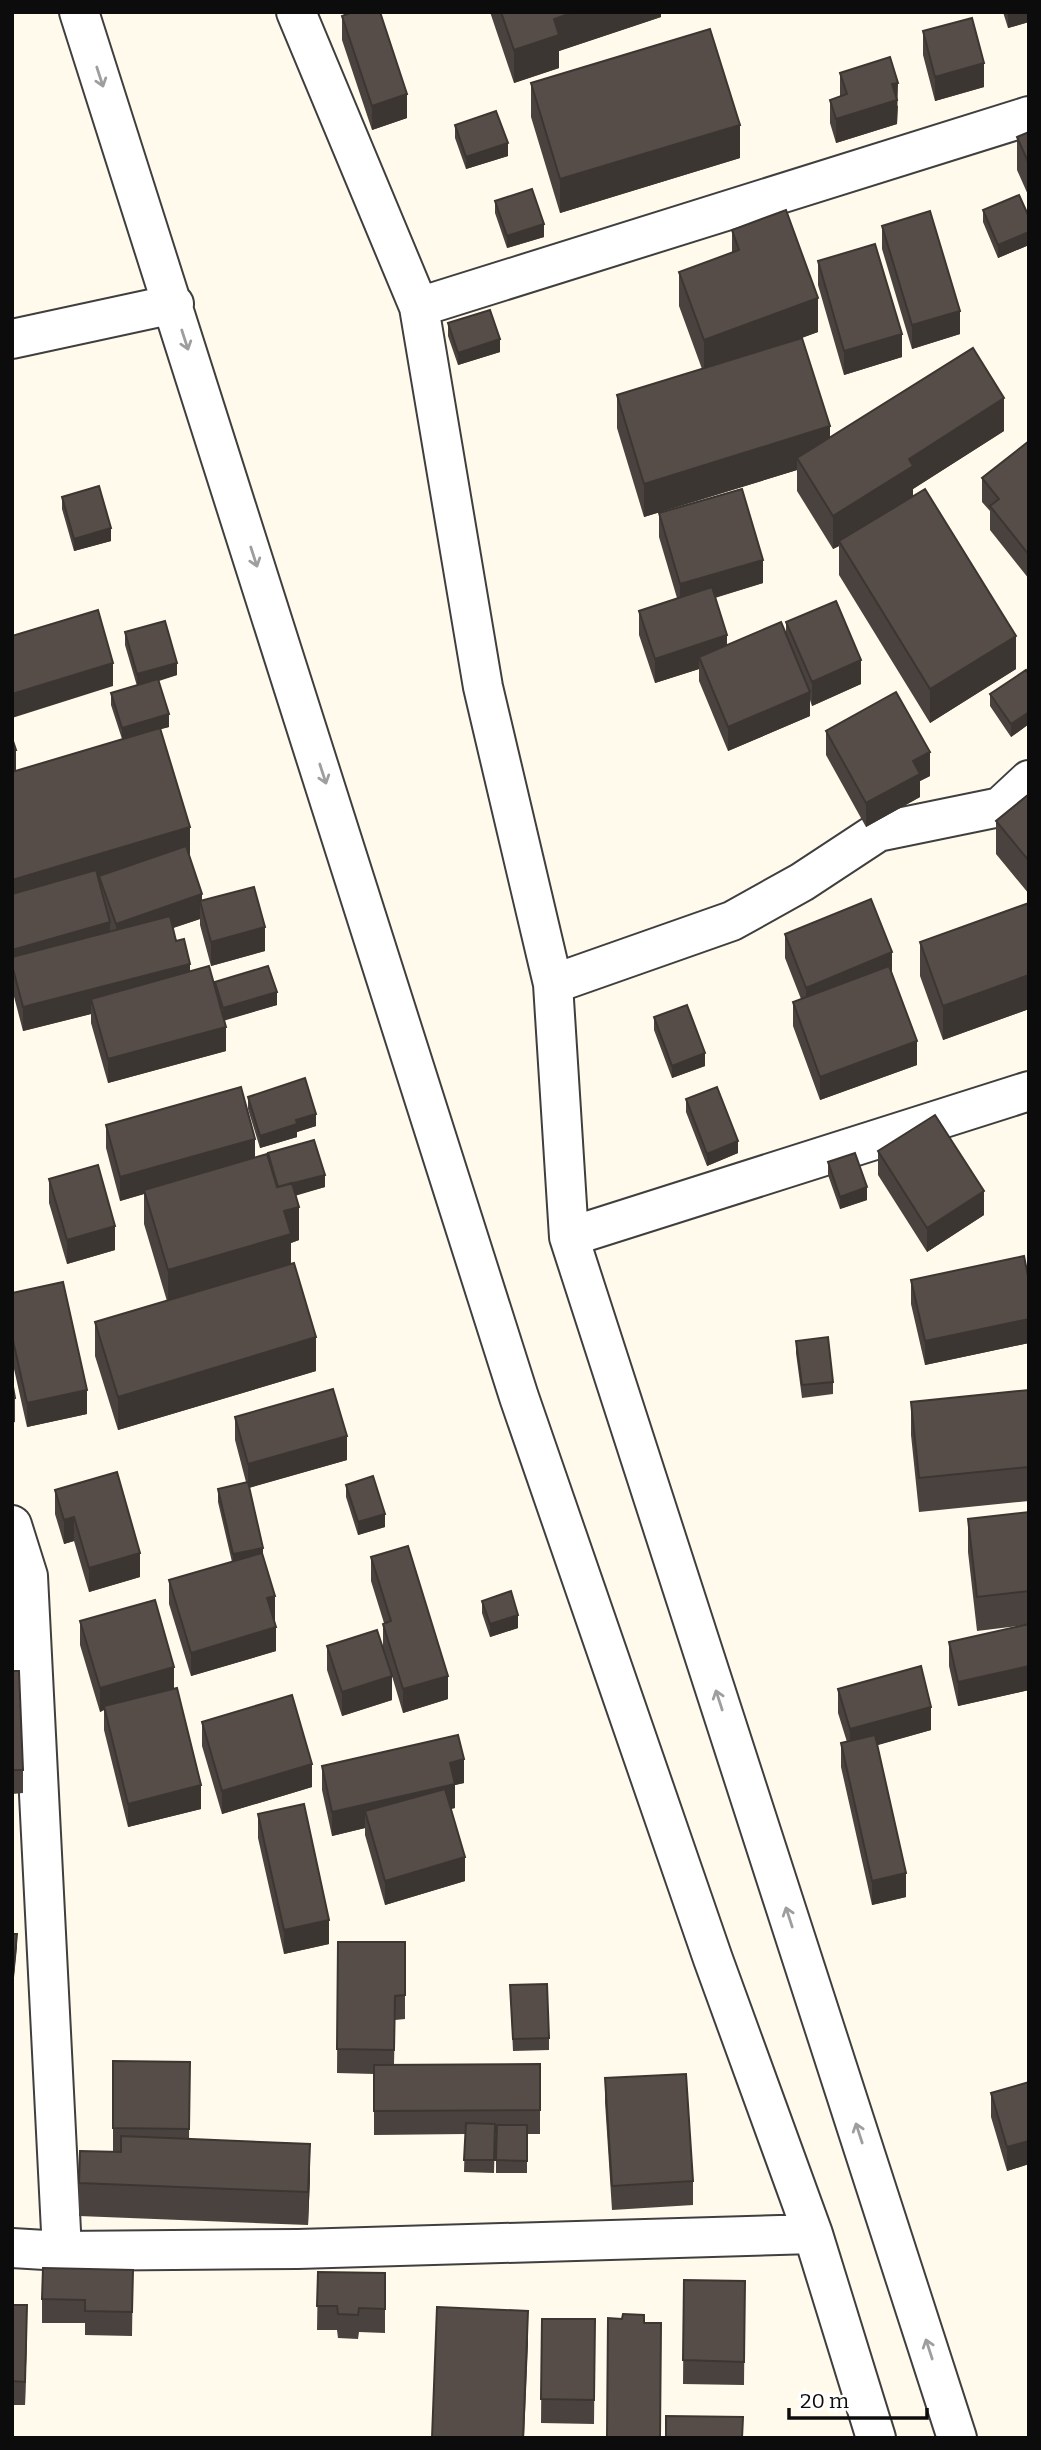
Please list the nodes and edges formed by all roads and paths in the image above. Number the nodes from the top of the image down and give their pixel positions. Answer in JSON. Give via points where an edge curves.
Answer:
{"nodes":[{"id":1,"x":79,"y":12,"type":"edge"},
{"id":2,"x":296,"y":12,"type":"edge"},
{"id":3,"x":1029,"y":116,"type":"edge"},
{"id":4,"x":174,"y":304,"type":"junction"},
{"id":5,"x":419,"y":307,"type":"junction"},
{"id":6,"x":12,"y":339,"type":"edge"},
{"id":7,"x":1029,"y":780,"type":"edge"},
{"id":8,"x":553,"y":984,"type":"junction"},
{"id":9,"x":1029,"y":1091,"type":"edge"},
{"id":10,"x":569,"y":1237,"type":"junction"},
{"id":11,"x":12,"y":1525,"type":"edge"},
{"id":12,"x":813,"y":2234,"type":"junction"},
{"id":13,"x":12,"y":2248,"type":"edge"},
{"id":14,"x":62,"y":2251,"type":"junction"},
{"id":15,"x":876,"y":2438,"type":"edge"},
{"id":16,"x":957,"y":2438,"type":"edge"}],
"edges":[{"from":1,"to":4,"type":"street","one_way":true},
{"from":2,"to":5,"type":"street"},
{"from":3,"to":5,"type":"street"},
{"from":4,"to":6,"type":"street"},
{"from":4,"to":12,"type":"street","one_way":true,"via":[[519,1397]]},
{"from":5,"to":8,"type":"street","via":[[483,687]]},
{"from":7,"to":8,"type":"street","via":[[1000,807],[878,832],[732,921]]},
{"from":8,"to":10,"type":"street"},
{"from":9,"to":10,"type":"street"},
{"from":16,"to":10,"type":"street","one_way":true},
{"from":11,"to":14,"type":"street","via":[[28,1576]]},
{"from":12,"to":14,"type":"street"},
{"from":12,"to":15,"type":"street"},
{"from":13,"to":14,"type":"street"}]}
